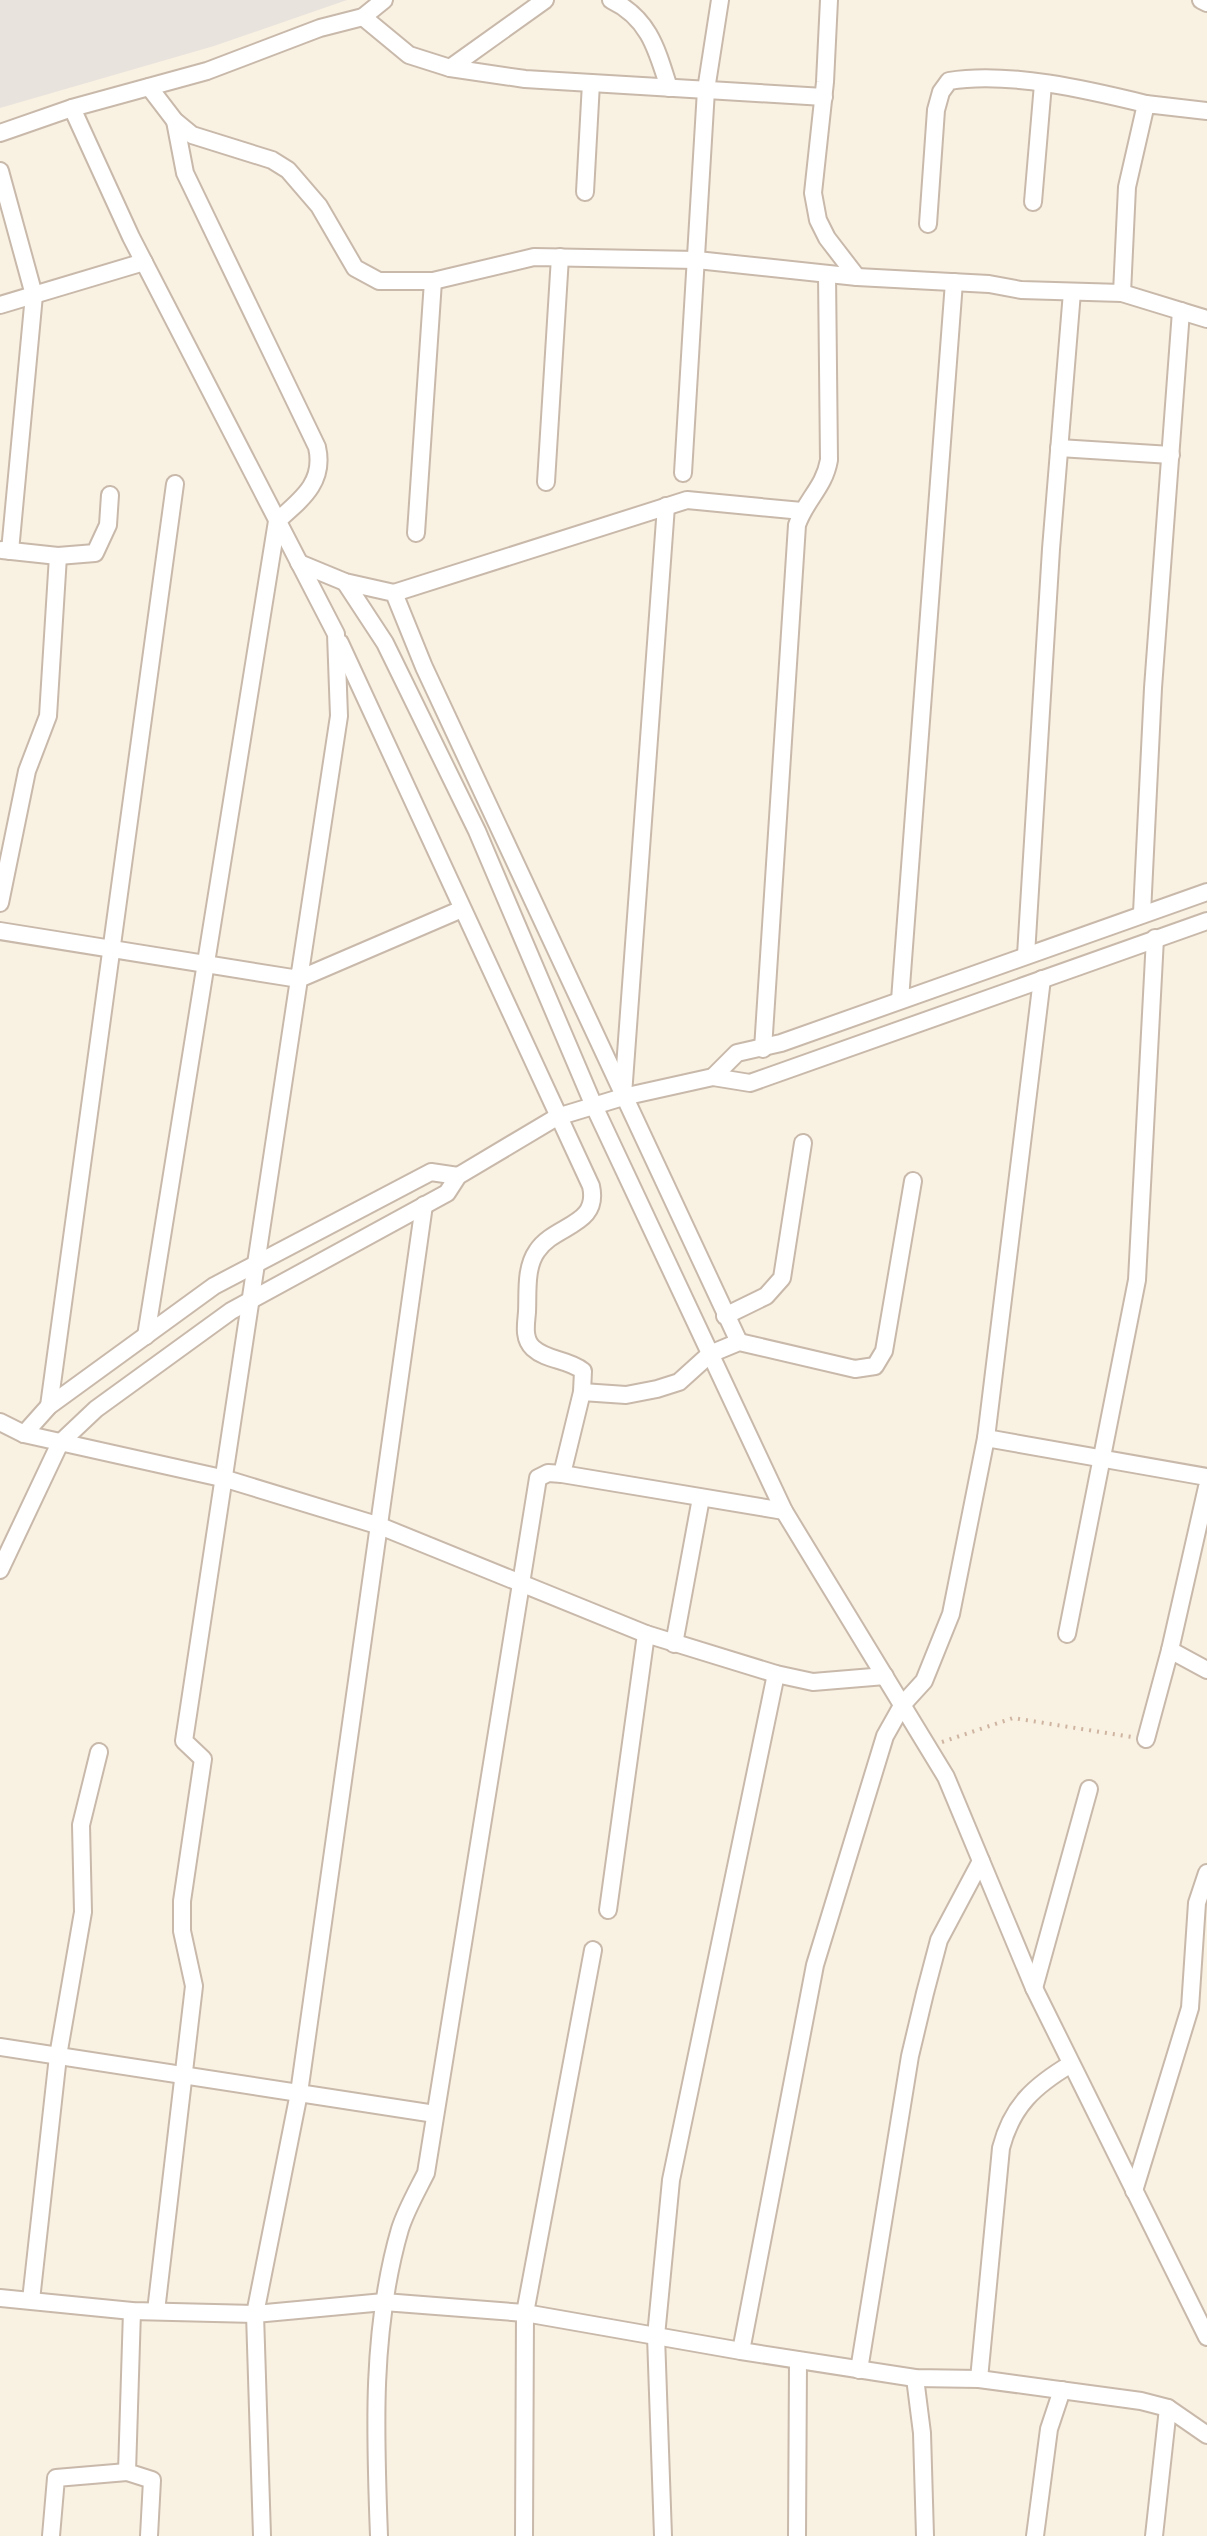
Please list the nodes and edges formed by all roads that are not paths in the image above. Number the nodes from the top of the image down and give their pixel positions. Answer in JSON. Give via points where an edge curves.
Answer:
{"nodes":[{"id":1,"x":384,"y":0,"type":"edge"},
{"id":2,"x":545,"y":0,"type":"edge"},
{"id":3,"x":611,"y":0,"type":"edge"},
{"id":4,"x":720,"y":0,"type":"edge"},
{"id":5,"x":829,"y":0,"type":"edge"},
{"id":6,"x":1201,"y":0,"type":"edge"},
{"id":7,"x":1207,"y":3,"type":"edge"},
{"id":8,"x":363,"y":17,"type":"junction"},
{"id":9,"x":450,"y":68,"type":"junction"},
{"id":10,"x":591,"y":83,"type":"junction"},
{"id":11,"x":1043,"y":84,"type":"junction"},
{"id":12,"x":149,"y":87,"type":"junction"},
{"id":13,"x":669,"y":88,"type":"junction"},
{"id":14,"x":706,"y":90,"type":"junction"},
{"id":15,"x":824,"y":97,"type":"junction"},
{"id":16,"x":1146,"y":104,"type":"junction"},
{"id":17,"x":72,"y":108,"type":"junction"},
{"id":18,"x":1207,"y":111,"type":"edge"},
{"id":19,"x":175,"y":121,"type":"junction"},
{"id":20,"x":0,"y":133,"type":"edge"},
{"id":21,"x":0,"y":171,"type":"edge"},
{"id":22,"x":585,"y":192,"type":"dead end"},
{"id":23,"x":1033,"y":202,"type":"dead end"},
{"id":24,"x":928,"y":224,"type":"dead end"},
{"id":25,"x":560,"y":257,"type":"junction"},
{"id":26,"x":697,"y":260,"type":"junction"},
{"id":27,"x":144,"y":262,"type":"junction"},
{"id":28,"x":827,"y":274,"type":"junction"},
{"id":29,"x":857,"y":277,"type":"junction"},
{"id":30,"x":433,"y":281,"type":"junction"},
{"id":31,"x":954,"y":282,"type":"junction"},
{"id":32,"x":1072,"y":292,"type":"junction"},
{"id":33,"x":1122,"y":293,"type":"junction"},
{"id":34,"x":34,"y":295,"type":"junction"},
{"id":35,"x":0,"y":305,"type":"edge"},
{"id":36,"x":1181,"y":311,"type":"junction"},
{"id":37,"x":1207,"y":319,"type":"edge"},
{"id":38,"x":1059,"y":448,"type":"junction"},
{"id":39,"x":1171,"y":455,"type":"junction"},
{"id":40,"x":683,"y":473,"type":"dead end"},
{"id":41,"x":546,"y":482,"type":"dead end"},
{"id":42,"x":175,"y":484,"type":"dead end"},
{"id":43,"x":110,"y":495,"type":"dead end"},
{"id":44,"x":666,"y":506,"type":"junction"},
{"id":45,"x":802,"y":511,"type":"junction"},
{"id":46,"x":277,"y":521,"type":"junction"},
{"id":47,"x":416,"y":533,"type":"dead end"},
{"id":48,"x":5,"y":551,"type":"edge"},
{"id":49,"x":58,"y":556,"type":"junction"},
{"id":50,"x":299,"y":563,"type":"junction"},
{"id":51,"x":345,"y":582,"type":"junction"},
{"id":52,"x":394,"y":593,"type":"junction"},
{"id":53,"x":336,"y":634,"type":"junction"},
{"id":54,"x":1207,"y":892,"type":"edge"},
{"id":55,"x":0,"y":903,"type":"edge"},
{"id":56,"x":462,"y":909,"type":"junction"},
{"id":57,"x":1142,"y":913,"type":"junction"},
{"id":58,"x":1207,"y":921,"type":"edge"},
{"id":59,"x":0,"y":931,"type":"edge"},
{"id":60,"x":1155,"y":938,"type":"junction"},
{"id":61,"x":111,"y":949,"type":"junction"},
{"id":62,"x":1026,"y":955,"type":"junction"},
{"id":63,"x":203,"y":963,"type":"junction"},
{"id":64,"x":299,"y":979,"type":"junction"},
{"id":65,"x":1042,"y":979,"type":"junction"},
{"id":66,"x":900,"y":1000,"type":"junction"},
{"id":67,"x":763,"y":1049,"type":"junction"},
{"id":68,"x":713,"y":1077,"type":"junction"},
{"id":69,"x":623,"y":1097,"type":"junction"},
{"id":70,"x":594,"y":1106,"type":"junction"},
{"id":71,"x":557,"y":1117,"type":"junction"},
{"id":72,"x":803,"y":1143,"type":"dead end"},
{"id":73,"x":458,"y":1176,"type":"junction"},
{"id":74,"x":913,"y":1181,"type":"dead end"},
{"id":75,"x":424,"y":1205,"type":"junction"},
{"id":76,"x":256,"y":1265,"type":"junction"},
{"id":77,"x":250,"y":1301,"type":"junction"},
{"id":78,"x":725,"y":1316,"type":"junction"},
{"id":79,"x":146,"y":1336,"type":"junction"},
{"id":80,"x":739,"y":1342,"type":"junction"},
{"id":81,"x":710,"y":1354,"type":"junction"},
{"id":82,"x":582,"y":1392,"type":"junction"},
{"id":83,"x":49,"y":1406,"type":"junction"},
{"id":84,"x":0,"y":1422,"type":"edge"},
{"id":85,"x":24,"y":1434,"type":"junction"},
{"id":86,"x":986,"y":1438,"type":"junction"},
{"id":87,"x":60,"y":1443,"type":"junction"},
{"id":88,"x":1101,"y":1460,"type":"junction"},
{"id":89,"x":562,"y":1474,"type":"junction"},
{"id":90,"x":1207,"y":1477,"type":"edge"},
{"id":91,"x":226,"y":1479,"type":"junction"},
{"id":92,"x":1207,"y":1487,"type":"edge"},
{"id":93,"x":701,"y":1498,"type":"junction"},
{"id":94,"x":784,"y":1511,"type":"junction"},
{"id":95,"x":380,"y":1526,"type":"junction"},
{"id":96,"x":0,"y":1570,"type":"edge"},
{"id":97,"x":522,"y":1581,"type":"junction"},
{"id":98,"x":646,"y":1634,"type":"junction"},
{"id":99,"x":1067,"y":1634,"type":"dead end"},
{"id":100,"x":674,"y":1644,"type":"junction"},
{"id":101,"x":1170,"y":1650,"type":"junction"},
{"id":102,"x":1207,"y":1670,"type":"edge"},
{"id":103,"x":776,"y":1674,"type":"junction"},
{"id":104,"x":885,"y":1676,"type":"junction"},
{"id":105,"x":903,"y":1704,"type":"junction"},
{"id":106,"x":1146,"y":1739,"type":"road end"},
{"id":107,"x":99,"y":1752,"type":"dead end"},
{"id":108,"x":1089,"y":1789,"type":"dead end"},
{"id":109,"x":981,"y":1861,"type":"junction"},
{"id":110,"x":1207,"y":1873,"type":"edge"},
{"id":111,"x":608,"y":1910,"type":"dead end"},
{"id":112,"x":593,"y":1950,"type":"dead end"},
{"id":113,"x":1034,"y":1988,"type":"junction"},
{"id":114,"x":0,"y":2047,"type":"edge"},
{"id":115,"x":58,"y":2056,"type":"junction"},
{"id":116,"x":1071,"y":2064,"type":"junction"},
{"id":117,"x":184,"y":2075,"type":"junction"},
{"id":118,"x":299,"y":2093,"type":"junction"},
{"id":119,"x":435,"y":2114,"type":"junction"},
{"id":120,"x":1134,"y":2191,"type":"junction"},
{"id":121,"x":0,"y":2298,"type":"edge"},
{"id":122,"x":31,"y":2300,"type":"junction"},
{"id":123,"x":384,"y":2302,"type":"junction"},
{"id":124,"x":132,"y":2311,"type":"junction"},
{"id":125,"x":156,"y":2311,"type":"junction"},
{"id":126,"x":525,"y":2313,"type":"junction"},
{"id":127,"x":255,"y":2314,"type":"junction"},
{"id":128,"x":656,"y":2336,"type":"junction"},
{"id":129,"x":1207,"y":2337,"type":"edge"},
{"id":130,"x":741,"y":2351,"type":"junction"},
{"id":131,"x":798,"y":2362,"type":"junction"},
{"id":132,"x":859,"y":2370,"type":"junction"},
{"id":133,"x":915,"y":2378,"type":"junction"},
{"id":134,"x":979,"y":2379,"type":"junction"},
{"id":135,"x":1062,"y":2390,"type":"junction"},
{"id":136,"x":1168,"y":2408,"type":"junction"},
{"id":137,"x":1207,"y":2435,"type":"edge"},
{"id":138,"x":127,"y":2472,"type":"junction"},
{"id":139,"x":51,"y":2536,"type":"edge"},
{"id":140,"x":149,"y":2536,"type":"edge"},
{"id":141,"x":262,"y":2536,"type":"edge"},
{"id":142,"x":379,"y":2536,"type":"edge"},
{"id":143,"x":524,"y":2536,"type":"edge"},
{"id":144,"x":663,"y":2536,"type":"edge"},
{"id":145,"x":797,"y":2536,"type":"edge"},
{"id":146,"x":925,"y":2536,"type":"edge"},
{"id":147,"x":1035,"y":2536,"type":"edge"},
{"id":148,"x":1154,"y":2536,"type":"edge"}],
"edges":[{"from":1,"to":8,"type":"street"},
{"from":2,"to":9,"type":"street"},
{"from":3,"to":13,"type":"street","via":[[645,24]]},
{"from":4,"to":14,"type":"street"},
{"from":5,"to":15,"type":"street"},
{"from":6,"to":7,"type":"street"},
{"from":8,"to":9,"type":"street","via":[[409,55]]},
{"from":8,"to":12,"type":"street"},
{"from":9,"to":10,"type":"street"},
{"from":10,"to":13,"type":"street"},
{"from":10,"to":22,"type":"street"},
{"from":11,"to":16,"type":"street"},
{"from":11,"to":23,"type":"street"},
{"from":11,"to":24,"type":"street","via":[[971,77],[949,81],[936,110]]},
{"from":12,"to":17,"type":"street"},
{"from":12,"to":19,"type":"street"},
{"from":13,"to":14,"type":"street"},
{"from":14,"to":15,"type":"street"},
{"from":14,"to":26,"type":"street"},
{"from":15,"to":29,"type":"street","via":[[813,193],[827,238]]},
{"from":16,"to":18,"type":"street"},
{"from":16,"to":33,"type":"street","via":[[1127,187]]},
{"from":17,"to":20,"type":"street"},
{"from":17,"to":27,"type":"street"},
{"from":19,"to":30,"type":"street","via":[[192,135],[288,170],[319,206],[355,268],[368,277]]},
{"from":19,"to":46,"type":"street","via":[[185,173],[317,447],[318,477]]},
{"from":21,"to":34,"type":"street"},
{"from":25,"to":26,"type":"street"},
{"from":25,"to":30,"type":"street","via":[[534,257]]},
{"from":25,"to":41,"type":"street"},
{"from":26,"to":28,"type":"street"},
{"from":26,"to":40,"type":"street"},
{"from":27,"to":34,"type":"street"},
{"from":27,"to":46,"type":"street"},
{"from":28,"to":29,"type":"street"},
{"from":28,"to":45,"type":"street","via":[[829,460],[825,481]]},
{"from":29,"to":31,"type":"street"},
{"from":30,"to":47,"type":"street"},
{"from":31,"to":32,"type":"street"},
{"from":31,"to":66,"type":"street"},
{"from":32,"to":33,"type":"street"},
{"from":32,"to":38,"type":"street"},
{"from":33,"to":36,"type":"street"},
{"from":34,"to":35,"type":"street"},
{"from":34,"to":48,"type":"street"},
{"from":36,"to":37,"type":"street"},
{"from":36,"to":39,"type":"street"},
{"from":38,"to":39,"type":"street"},
{"from":38,"to":62,"type":"street"},
{"from":39,"to":57,"type":"street"},
{"from":42,"to":61,"type":"street"},
{"from":43,"to":49,"type":"street","via":[[108,525],[95,553]]},
{"from":44,"to":45,"type":"street","via":[[687,500]]},
{"from":44,"to":52,"type":"street"},
{"from":44,"to":69,"type":"street"},
{"from":45,"to":67,"type":"street"},
{"from":46,"to":50,"type":"street"},
{"from":46,"to":63,"type":"street"},
{"from":48,"to":49,"type":"street"},
{"from":49,"to":55,"type":"street","via":[[48,716],[27,771]]},
{"from":50,"to":51,"type":"street"},
{"from":50,"to":53,"type":"street"},
{"from":51,"to":52,"type":"street"},
{"from":51,"to":70,"type":"street","via":[[385,643],[477,831]]},
{"from":52,"to":69,"type":"street"},
{"from":53,"to":56,"type":"street"},
{"from":53,"to":64,"type":"street","via":[[339,716]]},
{"from":54,"to":57,"type":"street"},
{"from":56,"to":64,"type":"street"},
{"from":56,"to":71,"type":"street"},
{"from":57,"to":62,"type":"street"},
{"from":58,"to":60,"type":"street"},
{"from":59,"to":61,"type":"street"},
{"from":60,"to":65,"type":"street"},
{"from":60,"to":88,"type":"street","via":[[1137,1280]]},
{"from":61,"to":63,"type":"street"},
{"from":61,"to":83,"type":"street"},
{"from":62,"to":66,"type":"street"},
{"from":63,"to":64,"type":"street"},
{"from":63,"to":79,"type":"street"},
{"from":64,"to":76,"type":"street"},
{"from":65,"to":68,"type":"street","via":[[750,1083]]},
{"from":65,"to":86,"type":"street"},
{"from":66,"to":67,"type":"street"},
{"from":67,"to":68,"type":"street","via":[[737,1053]]},
{"from":68,"to":69,"type":"street"},
{"from":69,"to":70,"type":"street"},
{"from":69,"to":78,"type":"street"},
{"from":70,"to":71,"type":"street"},
{"from":70,"to":81,"type":"street"},
{"from":71,"to":73,"type":"street"},
{"from":71,"to":82,"type":"street","via":[[594,1198],[585,1217],[539,1248],[532,1259],[527,1339],[533,1349],[583,1371]]},
{"from":72,"to":78,"type":"street","via":[[782,1278],[766,1296]]},
{"from":73,"to":75,"type":"street","via":[[447,1193]]},
{"from":73,"to":76,"type":"street","via":[[431,1172]]},
{"from":74,"to":80,"type":"street","via":[[884,1351],[875,1366],[855,1369]]},
{"from":75,"to":77,"type":"street"},
{"from":75,"to":95,"type":"street"},
{"from":76,"to":77,"type":"street"},
{"from":76,"to":79,"type":"street","via":[[214,1286]]},
{"from":77,"to":87,"type":"street","via":[[96,1409]]},
{"from":77,"to":91,"type":"street"},
{"from":78,"to":80,"type":"street"},
{"from":79,"to":83,"type":"street"},
{"from":80,"to":81,"type":"street"},
{"from":81,"to":82,"type":"street","via":[[679,1382],[657,1389],[626,1395]]},
{"from":81,"to":94,"type":"street"},
{"from":82,"to":89,"type":"street"},
{"from":83,"to":85,"type":"street"},
{"from":84,"to":85,"type":"street"},
{"from":85,"to":87,"type":"street"},
{"from":86,"to":88,"type":"street"},
{"from":86,"to":105,"type":"street","via":[[951,1614],[924,1681]]},
{"from":87,"to":91,"type":"street"},
{"from":87,"to":96,"type":"street"},
{"from":88,"to":90,"type":"street"},
{"from":88,"to":99,"type":"street"},
{"from":89,"to":93,"type":"street"},
{"from":89,"to":97,"type":"street","via":[[538,1478]]},
{"from":91,"to":95,"type":"street"},
{"from":91,"to":117,"type":"street","via":[[184,1741],[203,1759],[182,1901],[182,1931],[194,1986]]},
{"from":92,"to":101,"type":"street"},
{"from":93,"to":94,"type":"street"},
{"from":93,"to":100,"type":"street"},
{"from":94,"to":104,"type":"street"},
{"from":95,"to":97,"type":"street"},
{"from":95,"to":118,"type":"street"},
{"from":97,"to":98,"type":"street"},
{"from":97,"to":119,"type":"street"},
{"from":98,"to":100,"type":"street"},
{"from":98,"to":111,"type":"street"},
{"from":100,"to":103,"type":"street"},
{"from":101,"to":102,"type":"street"},
{"from":101,"to":106,"type":"street"},
{"from":103,"to":104,"type":"street","via":[[813,1682]]},
{"from":103,"to":128,"type":"street","via":[[671,2180]]},
{"from":104,"to":105,"type":"street"},
{"from":105,"to":109,"type":"street","via":[[946,1777]]},
{"from":105,"to":130,"type":"street","via":[[885,1736],[815,1965]]},
{"from":107,"to":115,"type":"street","via":[[81,1825],[83,1912]]},
{"from":108,"to":113,"type":"street"},
{"from":109,"to":113,"type":"street"},
{"from":109,"to":132,"type":"street","via":[[939,1940],[910,2056]]},
{"from":110,"to":120,"type":"street","via":[[1197,1903],[1190,2008]]},
{"from":112,"to":126,"type":"street"},
{"from":113,"to":116,"type":"street"},
{"from":114,"to":115,"type":"street"},
{"from":115,"to":117,"type":"street"},
{"from":115,"to":122,"type":"street"},
{"from":116,"to":120,"type":"street"},
{"from":116,"to":134,"type":"street","via":[[1021,2100],[1008,2122],[1001,2148]]},
{"from":117,"to":118,"type":"street"},
{"from":117,"to":125,"type":"street"},
{"from":118,"to":119,"type":"street"},
{"from":118,"to":127,"type":"street"},
{"from":119,"to":123,"type":"street","via":[[426,2173],[401,2227]]},
{"from":120,"to":129,"type":"street"},
{"from":121,"to":122,"type":"street"},
{"from":122,"to":124,"type":"street"},
{"from":123,"to":126,"type":"street"},
{"from":123,"to":127,"type":"street"},
{"from":123,"to":142,"type":"street","via":[[374,2412]]},
{"from":124,"to":125,"type":"street"},
{"from":124,"to":138,"type":"street"},
{"from":125,"to":127,"type":"street"},
{"from":126,"to":128,"type":"street"},
{"from":126,"to":143,"type":"street"},
{"from":127,"to":141,"type":"street"},
{"from":128,"to":130,"type":"street"},
{"from":128,"to":144,"type":"street"},
{"from":130,"to":131,"type":"street"},
{"from":131,"to":132,"type":"street"},
{"from":131,"to":145,"type":"street"},
{"from":132,"to":133,"type":"street"},
{"from":133,"to":134,"type":"street"},
{"from":133,"to":146,"type":"street"},
{"from":134,"to":135,"type":"street"},
{"from":135,"to":136,"type":"street"},
{"from":135,"to":147,"type":"street","via":[[1049,2429]]},
{"from":136,"to":137,"type":"street"},
{"from":136,"to":148,"type":"street"},
{"from":138,"to":139,"type":"street","via":[[56,2478]]},
{"from":138,"to":140,"type":"street","via":[[152,2480]]}]}
